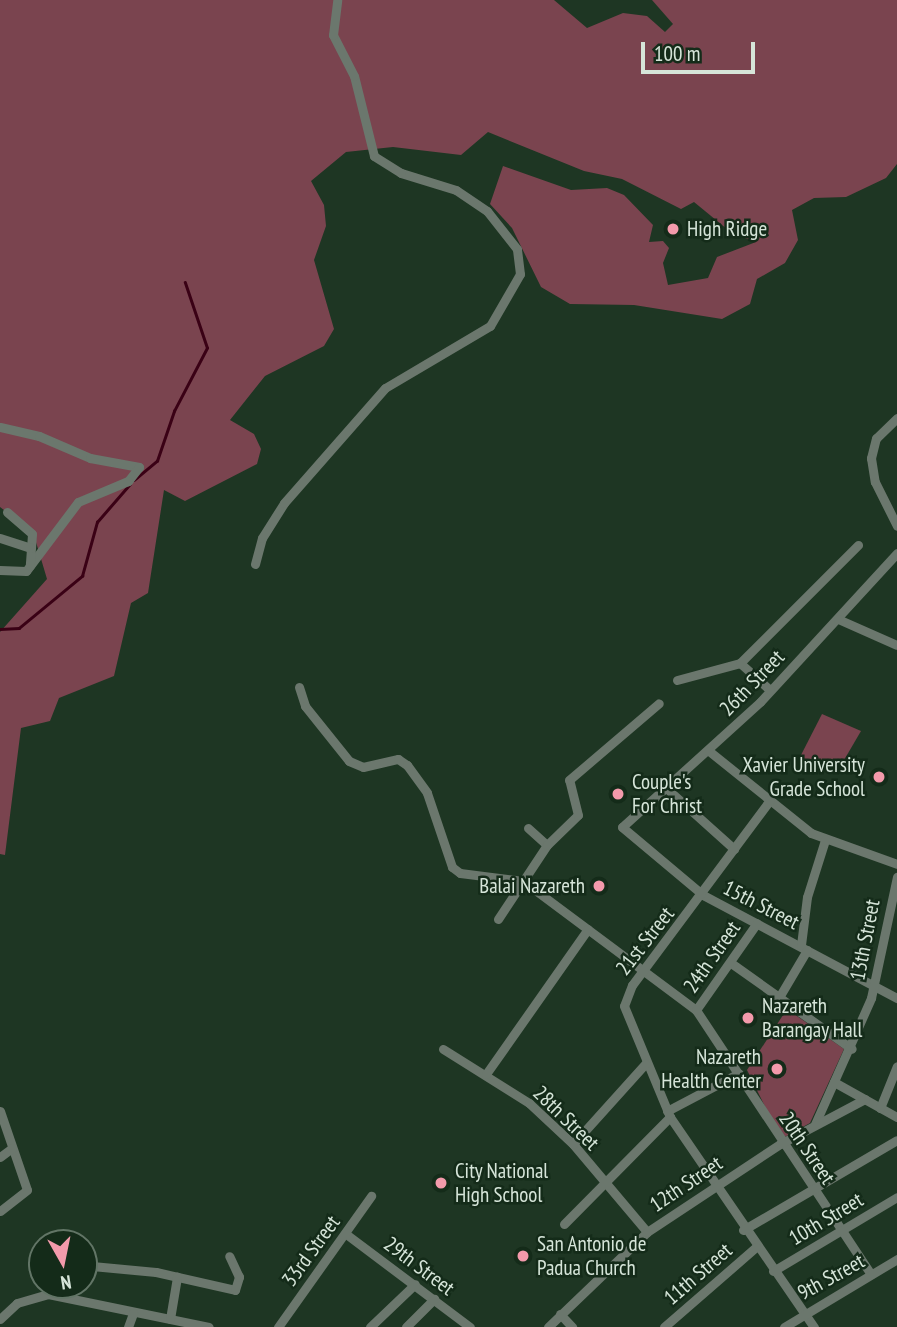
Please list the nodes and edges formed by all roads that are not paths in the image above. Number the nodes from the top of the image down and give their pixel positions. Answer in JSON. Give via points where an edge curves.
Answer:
{"nodes":[{"id":1,"x":337,"y":0,"type":"edge"},
{"id":2,"x":897,"y":418,"type":"edge"},
{"id":3,"x":0,"y":427,"type":"edge"},
{"id":4,"x":7,"y":512,"type":"dead end"},
{"id":5,"x":897,"y":526,"type":"edge"},
{"id":6,"x":0,"y":538,"type":"edge"},
{"id":7,"x":858,"y":545,"type":"dead end"},
{"id":8,"x":30,"y":548,"type":"junction"},
{"id":9,"x":896,"y":557,"type":"edge"},
{"id":10,"x":255,"y":564,"type":"dead end"},
{"id":11,"x":30,"y":568,"type":"junction"},
{"id":12,"x":0,"y":570,"type":"edge"},
{"id":13,"x":838,"y":619,"type":"junction"},
{"id":14,"x":897,"y":645,"type":"edge"},
{"id":15,"x":740,"y":663,"type":"junction"},
{"id":16,"x":677,"y":680,"type":"dead end"},
{"id":17,"x":299,"y":687,"type":"dead end"},
{"id":18,"x":770,"y":690,"type":"junction"},
{"id":19,"x":659,"y":703,"type":"dead end"},
{"id":20,"x":709,"y":751,"type":"junction"},
{"id":21,"x":665,"y":787,"type":"junction"},
{"id":22,"x":770,"y":800,"type":"junction"},
{"id":23,"x":622,"y":827,"type":"joint"},
{"id":24,"x":528,"y":828,"type":"dead end"},
{"id":25,"x":825,"y":840,"type":"junction"},
{"id":26,"x":547,"y":845,"type":"junction"},
{"id":27,"x":734,"y":849,"type":"junction"},
{"id":28,"x":897,"y":864,"type":"edge"},
{"id":29,"x":897,"y":877,"type":"edge"},
{"id":30,"x":523,"y":881,"type":"junction"},
{"id":31,"x":703,"y":895,"type":"junction"},
{"id":32,"x":498,"y":919,"type":"dead end"},
{"id":33,"x":757,"y":923,"type":"junction"},
{"id":34,"x":588,"y":929,"type":"junction"},
{"id":35,"x":804,"y":948,"type":"junction"},
{"id":36,"x":731,"y":963,"type":"junction"},
{"id":37,"x":643,"y":970,"type":"junction"},
{"id":38,"x":875,"y":985,"type":"junction"},
{"id":39,"x":897,"y":998,"type":"edge"},
{"id":40,"x":778,"y":999,"type":"junction"},
{"id":41,"x":696,"y":1010,"type":"junction"},
{"id":42,"x":443,"y":1049,"type":"dead end"},
{"id":43,"x":852,"y":1049,"type":"junction"},
{"id":44,"x":645,"y":1064,"type":"junction"},
{"id":45,"x":897,"y":1066,"type":"edge"},
{"id":46,"x":739,"y":1073,"type":"junction"},
{"id":47,"x":486,"y":1074,"type":"junction"},
{"id":48,"x":834,"y":1082,"type":"junction"},
{"id":49,"x":865,"y":1100,"type":"junction"},
{"id":50,"x":880,"y":1108,"type":"junction"},
{"id":51,"x":0,"y":1111,"type":"edge"},
{"id":52,"x":668,"y":1114,"type":"junction"},
{"id":53,"x":897,"y":1117,"type":"edge"},
{"id":54,"x":815,"y":1124,"type":"junction"},
{"id":55,"x":897,"y":1140,"type":"edge"},
{"id":56,"x":573,"y":1144,"type":"junction"},
{"id":57,"x":780,"y":1144,"type":"junction"},
{"id":58,"x":12,"y":1148,"type":"junction"},
{"id":59,"x":0,"y":1157,"type":"edge"},
{"id":60,"x":602,"y":1180,"type":"junction"},
{"id":61,"x":713,"y":1184,"type":"junction"},
{"id":62,"x":813,"y":1187,"type":"junction"},
{"id":63,"x":371,"y":1196,"type":"dead end"},
{"id":64,"x":897,"y":1197,"type":"edge"},
{"id":65,"x":0,"y":1211,"type":"edge"},
{"id":66,"x":564,"y":1224,"type":"dead end"},
{"id":67,"x":842,"y":1229,"type":"junction"},
{"id":68,"x":743,"y":1230,"type":"junction"},
{"id":69,"x":647,"y":1232,"type":"junction"},
{"id":70,"x":346,"y":1234,"type":"junction"},
{"id":71,"x":756,"y":1247,"type":"junction"},
{"id":72,"x":229,"y":1256,"type":"dead end"},
{"id":73,"x":897,"y":1259,"type":"edge"},
{"id":74,"x":98,"y":1267,"type":"edge"},
{"id":75,"x":773,"y":1271,"type":"junction"},
{"id":76,"x":871,"y":1274,"type":"junction"},
{"id":77,"x":177,"y":1277,"type":"junction"},
{"id":78,"x":415,"y":1284,"type":"junction"},
{"id":79,"x":434,"y":1299,"type":"junction"},
{"id":80,"x":802,"y":1312,"type":"junction"},
{"id":81,"x":133,"y":1313,"type":"junction"},
{"id":82,"x":560,"y":1314,"type":"junction"},
{"id":83,"x":0,"y":1319,"type":"edge"},
{"id":84,"x":170,"y":1319,"type":"junction"},
{"id":85,"x":128,"y":1327,"type":"edge"},
{"id":86,"x":209,"y":1327,"type":"edge"},
{"id":87,"x":278,"y":1327,"type":"edge"},
{"id":88,"x":370,"y":1327,"type":"edge"},
{"id":89,"x":405,"y":1327,"type":"edge"},
{"id":90,"x":470,"y":1327,"type":"edge"},
{"id":91,"x":548,"y":1327,"type":"edge"},
{"id":92,"x":572,"y":1327,"type":"edge"},
{"id":93,"x":664,"y":1327,"type":"edge"},
{"id":94,"x":784,"y":1327,"type":"edge"},
{"id":95,"x":814,"y":1327,"type":"edge"}],
"edges":[{"from":1,"to":10,"type":"street","via":[[332,36],[354,76],[374,156],[401,173],[456,190],[487,211],[517,249],[520,274],[490,326],[403,374],[366,408],[284,503],[261,538]]},
{"from":2,"to":5,"type":"street","via":[[876,438],[871,458],[875,482]]},
{"from":3,"to":11,"type":"street","via":[[74,452],[139,467],[128,481],[78,502]]},
{"from":4,"to":8,"type":"street","via":[[32,534]]},
{"from":6,"to":8,"type":"street"},
{"from":7,"to":15,"type":"street"},
{"from":8,"to":11,"type":"street"},
{"from":9,"to":13,"type":"street","name":"26th Street"},
{"from":11,"to":12,"type":"street","via":[[22,573]]},
{"from":13,"to":14,"type":"street"},
{"from":13,"to":18,"type":"street","name":"26th Street"},
{"from":15,"to":16,"type":"street"},
{"from":15,"to":18,"type":"street"},
{"from":17,"to":30,"type":"street","via":[[305,706],[349,761],[363,767],[398,759],[407,765],[427,793],[452,867],[460,873]]},
{"from":18,"to":20,"type":"street","name":"26th Street"},
{"from":19,"to":26,"type":"street","via":[[569,780],[578,815]]},
{"from":20,"to":21,"type":"street","name":"26th Street"},
{"from":20,"to":22,"type":"street"},
{"from":21,"to":23,"type":"street","name":"26th Street"},
{"from":21,"to":27,"type":"street"},
{"from":22,"to":25,"type":"street"},
{"from":22,"to":27,"type":"street","name":"21st Street"},
{"from":23,"to":31,"type":"street","name":"15th Street"},
{"from":24,"to":26,"type":"street"},
{"from":25,"to":28,"type":"street"},
{"from":25,"to":35,"type":"street","via":[[807,897]]},
{"from":26,"to":30,"type":"street"},
{"from":27,"to":31,"type":"street","name":"21st Street"},
{"from":29,"to":38,"type":"street","name":"13th Street"},
{"from":30,"to":32,"type":"street"},
{"from":30,"to":34,"type":"street","name":"20th Street"},
{"from":31,"to":33,"type":"street","name":"15th Street"},
{"from":31,"to":37,"type":"street","name":"21st Street"},
{"from":33,"to":35,"type":"street","name":"15th Street"},
{"from":33,"to":36,"type":"street","name":"24th Street"},
{"from":34,"to":37,"type":"street","name":"20th Street"},
{"from":34,"to":47,"type":"street"},
{"from":35,"to":38,"type":"street","name":"15th Street"},
{"from":35,"to":40,"type":"street"},
{"from":36,"to":40,"type":"street"},
{"from":36,"to":41,"type":"street","name":"24th Street"},
{"from":37,"to":41,"type":"street","name":"20th Street"},
{"from":37,"to":44,"type":"street","name":"21st Street","via":[[624,1006]]},
{"from":38,"to":39,"type":"street","name":"15th Street"},
{"from":38,"to":43,"type":"street","name":"13th Street"},
{"from":40,"to":43,"type":"street"},
{"from":41,"to":46,"type":"street","name":"20th Street"},
{"from":42,"to":47,"type":"street","name":"28th Street"},
{"from":43,"to":48,"type":"street","name":"13th Street"},
{"from":44,"to":52,"type":"street","name":"21st Street"},
{"from":44,"to":56,"type":"street"},
{"from":45,"to":50,"type":"street"},
{"from":46,"to":52,"type":"street"},
{"from":46,"to":57,"type":"street","name":"20th Street"},
{"from":47,"to":56,"type":"street","name":"28th Street","via":[[529,1102]]},
{"from":48,"to":49,"type":"street"},
{"from":48,"to":54,"type":"street","name":"13th Street"},
{"from":49,"to":50,"type":"street"},
{"from":49,"to":54,"type":"street","name":"12th Street"},
{"from":50,"to":53,"type":"street"},
{"from":51,"to":58,"type":"street"},
{"from":52,"to":60,"type":"street"},
{"from":52,"to":61,"type":"street","name":"21st Street"},
{"from":54,"to":57,"type":"street","name":"12th Street"},
{"from":55,"to":62,"type":"street","name":"11th Street"},
{"from":56,"to":60,"type":"street","name":"28th Street"},
{"from":57,"to":61,"type":"street","name":"12th Street"},
{"from":57,"to":62,"type":"street","name":"20th Street"},
{"from":58,"to":59,"type":"street"},
{"from":58,"to":65,"type":"street","via":[[27,1190]]},
{"from":60,"to":66,"type":"street"},
{"from":60,"to":69,"type":"street","name":"28th Street"},
{"from":61,"to":68,"type":"street","name":"21st Street"},
{"from":61,"to":69,"type":"street","name":"12th Street"},
{"from":62,"to":67,"type":"street","name":"20th Street"},
{"from":62,"to":68,"type":"street","name":"11th Street"},
{"from":63,"to":70,"type":"street","name":"33rd Street"},
{"from":64,"to":67,"type":"street","name":"10th Street"},
{"from":67,"to":75,"type":"street","name":"10th Street"},
{"from":67,"to":76,"type":"street","name":"20th Street"},
{"from":68,"to":71,"type":"street","name":"21st Street"},
{"from":69,"to":82,"type":"street","name":"12th Street"},
{"from":70,"to":78,"type":"street","name":"29th Street"},
{"from":70,"to":87,"type":"street","name":"33rd Street"},
{"from":71,"to":75,"type":"street","name":"21st Street"},
{"from":71,"to":93,"type":"street","name":"11th Street"},
{"from":72,"to":77,"type":"street","via":[[239,1276],[235,1290]]},
{"from":73,"to":76,"type":"street","name":"9th Street"},
{"from":74,"to":77,"type":"street"},
{"from":75,"to":80,"type":"street","name":"21st Street"},
{"from":76,"to":80,"type":"street","name":"9th Street"},
{"from":77,"to":84,"type":"street"},
{"from":78,"to":79,"type":"street","name":"29th Street"},
{"from":78,"to":88,"type":"street"},
{"from":79,"to":89,"type":"street"},
{"from":79,"to":90,"type":"street","name":"29th Street"},
{"from":80,"to":94,"type":"street","name":"9th Street"},
{"from":80,"to":95,"type":"street","name":"21st Street"},
{"from":81,"to":83,"type":"street","via":[[48,1294],[17,1303]]},
{"from":81,"to":84,"type":"street"},
{"from":81,"to":85,"type":"street"},
{"from":82,"to":91,"type":"street","name":"12th Street"},
{"from":82,"to":92,"type":"street"},
{"from":84,"to":86,"type":"street"}]}
